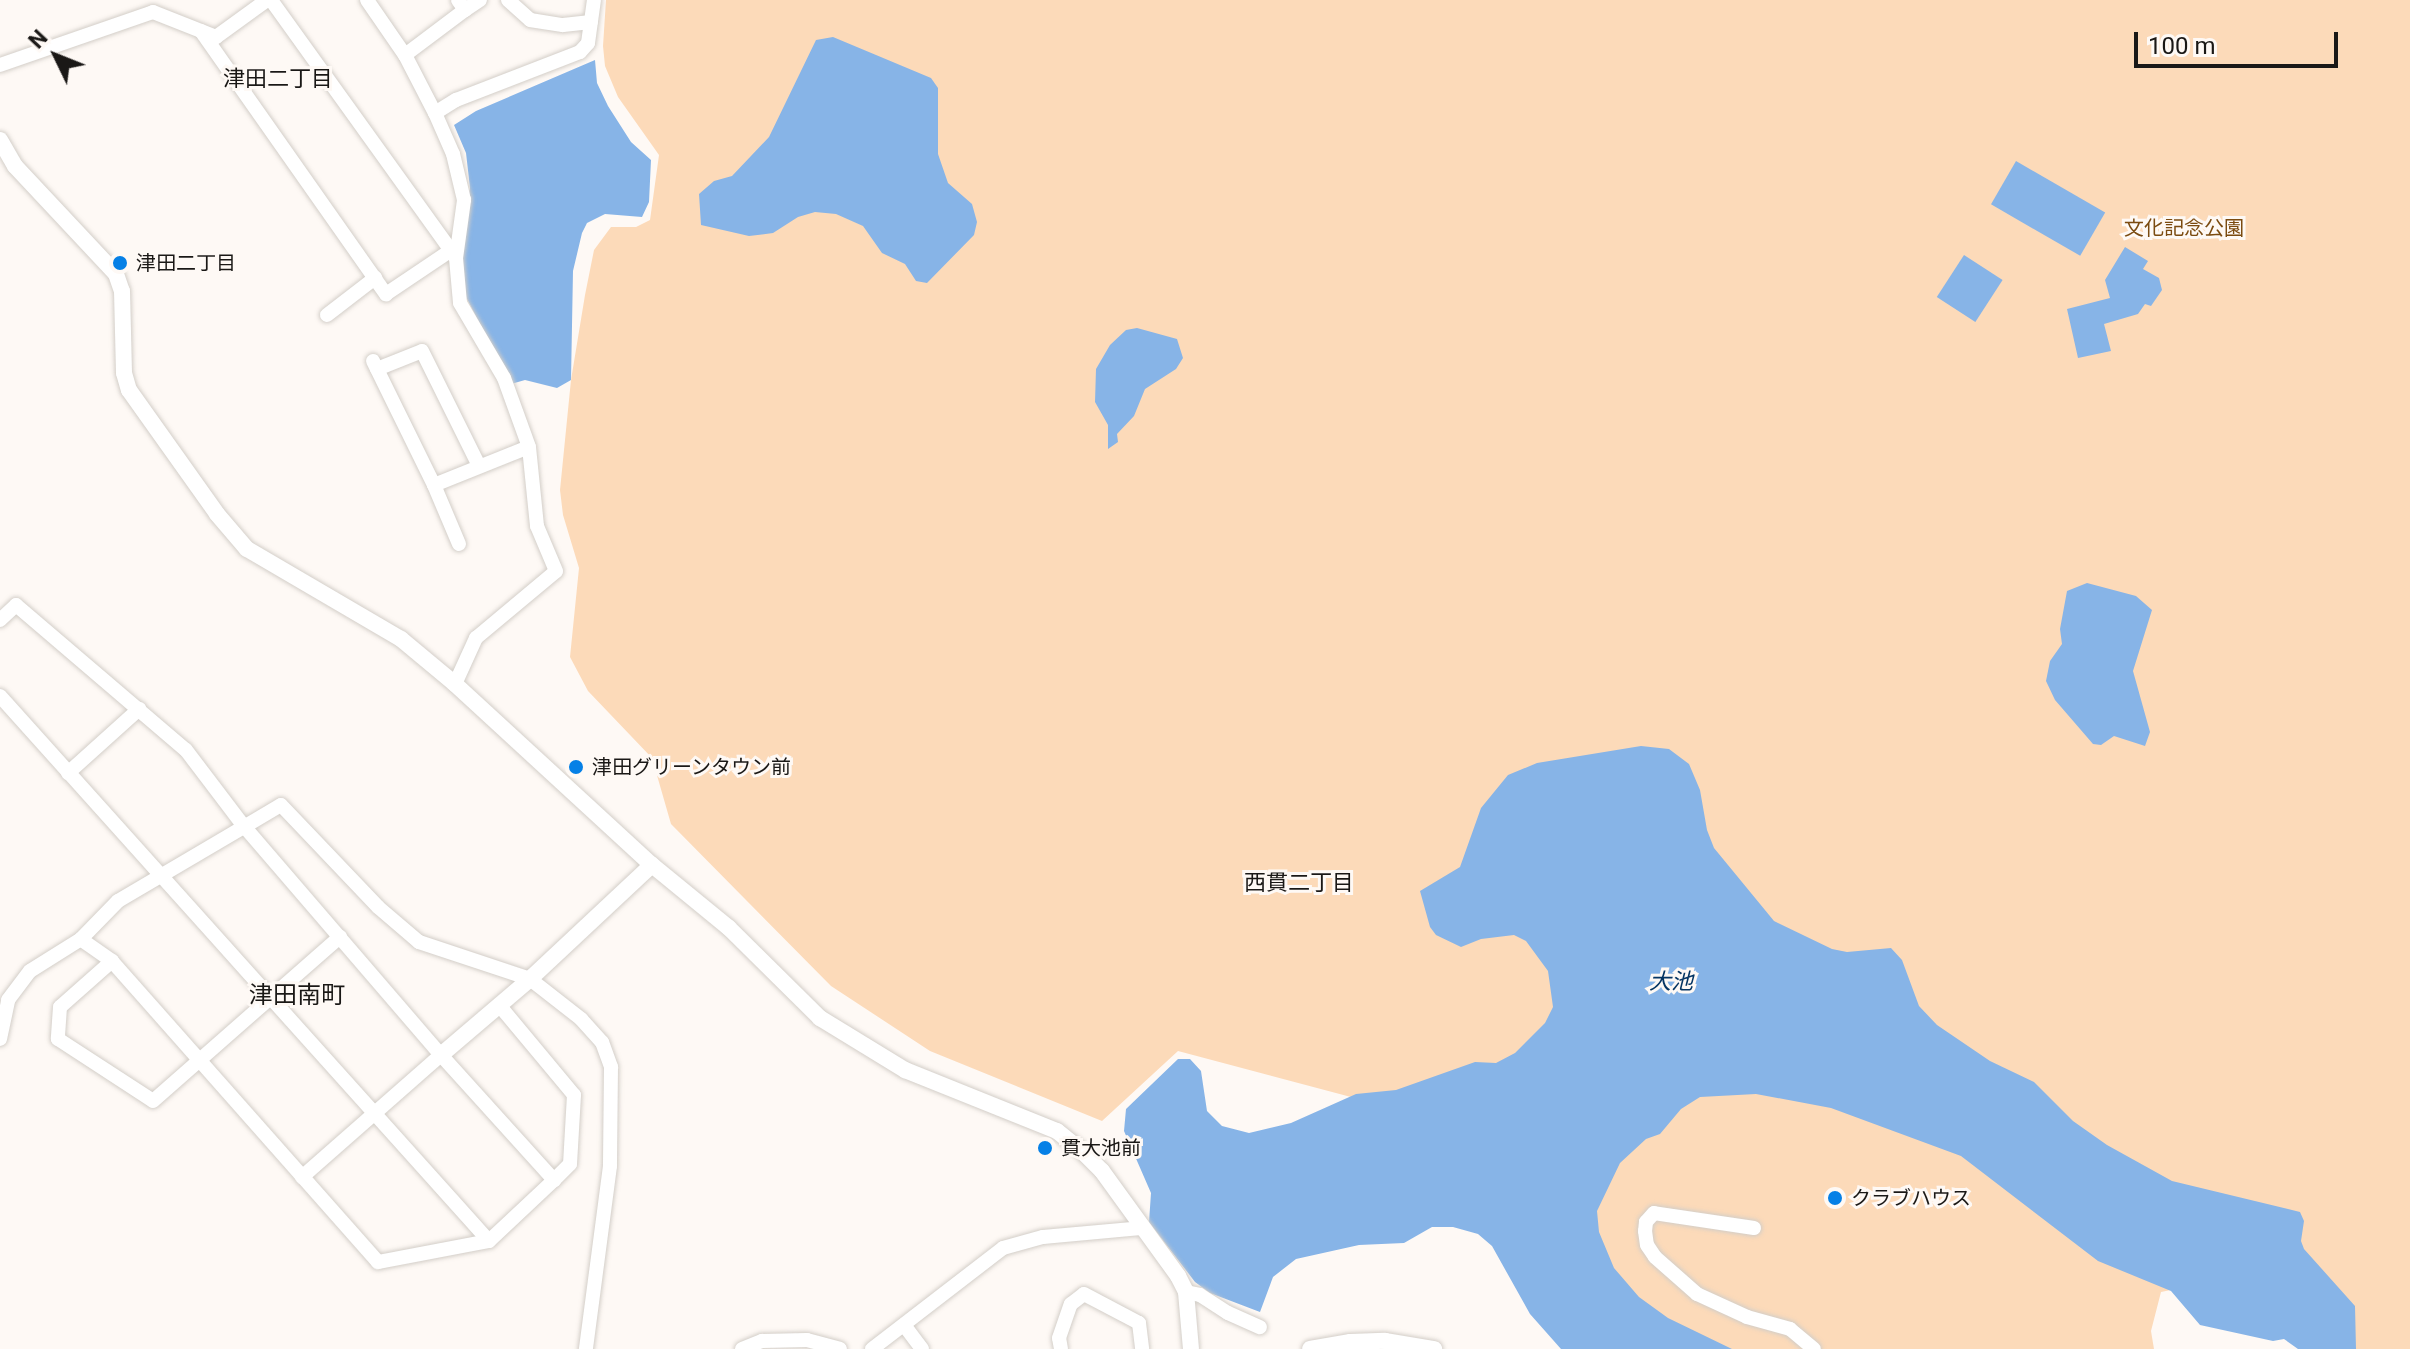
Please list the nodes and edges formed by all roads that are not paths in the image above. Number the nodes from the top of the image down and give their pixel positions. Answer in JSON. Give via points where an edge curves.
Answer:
{"nodes":[{"id":1,"x":269,"y":0,"type":"edge"},
{"id":2,"x":367,"y":0,"type":"edge"},
{"id":3,"x":480,"y":0,"type":"edge"},
{"id":4,"x":508,"y":0,"type":"edge"},
{"id":5,"x":594,"y":0,"type":"edge"},
{"id":6,"x":462,"y":5,"type":"edge"},
{"id":7,"x":591,"y":22,"type":"junction"},
{"id":8,"x":201,"y":31,"type":"junction"},
{"id":9,"x":405,"y":55,"type":"junction"},
{"id":10,"x":0,"y":65,"type":"edge"},
{"id":11,"x":435,"y":113,"type":"junction"},
{"id":12,"x":1,"y":146,"type":"edge"},
{"id":13,"x":453,"y":254,"type":"junction"},
{"id":14,"x":375,"y":278,"type":"junction"},
{"id":15,"x":327,"y":315,"type":"dead end"},
{"id":16,"x":529,"y":447,"type":"junction"},
{"id":17,"x":479,"y":466,"type":"junction"},
{"id":18,"x":434,"y":485,"type":"junction"},
{"id":19,"x":459,"y":544,"type":"dead end"},
{"id":20,"x":0,"y":620,"type":"edge"},
{"id":21,"x":455,"y":684,"type":"junction"},
{"id":22,"x":0,"y":696,"type":"edge"},
{"id":23,"x":139,"y":709,"type":"junction"},
{"id":24,"x":68,"y":773,"type":"junction"},
{"id":25,"x":243,"y":825,"type":"junction"},
{"id":26,"x":652,"y":865,"type":"junction"},
{"id":27,"x":160,"y":875,"type":"junction"},
{"id":28,"x":340,"y":937,"type":"junction"},
{"id":29,"x":81,"y":939,"type":"junction"},
{"id":30,"x":112,"y":961,"type":"junction"},
{"id":31,"x":530,"y":979,"type":"junction"},
{"id":32,"x":270,"y":999,"type":"junction"},
{"id":33,"x":499,"y":1005,"type":"junction"},
{"id":34,"x":0,"y":1039,"type":"edge"},
{"id":35,"x":441,"y":1055,"type":"junction"},
{"id":36,"x":202,"y":1061,"type":"junction"},
{"id":37,"x":375,"y":1115,"type":"junction"},
{"id":38,"x":302,"y":1177,"type":"junction"},
{"id":39,"x":554,"y":1180,"type":"junction"},
{"id":40,"x":1141,"y":1228,"type":"junction"},
{"id":41,"x":1754,"y":1228,"type":"dead end"},
{"id":42,"x":489,"y":1241,"type":"junction"},
{"id":43,"x":1186,"y":1292,"type":"junction"},
{"id":44,"x":904,"y":1325,"type":"junction"},
{"id":45,"x":1260,"y":1327,"type":"dead end"},
{"id":46,"x":586,"y":1349,"type":"edge"},
{"id":47,"x":742,"y":1349,"type":"edge"},
{"id":48,"x":840,"y":1349,"type":"edge"},
{"id":49,"x":872,"y":1349,"type":"edge"},
{"id":50,"x":922,"y":1349,"type":"edge"},
{"id":51,"x":1061,"y":1349,"type":"edge"},
{"id":52,"x":1142,"y":1349,"type":"edge"},
{"id":53,"x":1191,"y":1349,"type":"edge"},
{"id":54,"x":1310,"y":1349,"type":"edge"},
{"id":55,"x":1434,"y":1349,"type":"edge"},
{"id":56,"x":1814,"y":1349,"type":"edge"}],
"edges":[{"from":1,"to":8,"type":"street","via":[[216,37]]},
{"from":1,"to":13,"type":"street"},
{"from":2,"to":9,"type":"street"},
{"from":3,"to":6,"type":"street"},
{"from":4,"to":7,"type":"street","via":[[530,20]]},
{"from":5,"to":7,"type":"street"},
{"from":6,"to":9,"type":"street"},
{"from":7,"to":11,"type":"street","via":[[588,43],[580,52]]},
{"from":8,"to":10,"type":"street","via":[[153,12]]},
{"from":8,"to":14,"type":"street"},
{"from":9,"to":11,"type":"street"},
{"from":11,"to":13,"type":"street","via":[[453,154],[464,200]]},
{"from":12,"to":21,"type":"street","via":[[116,274],[122,291],[129,390],[233,535],[294,580],[401,639]]},
{"from":13,"to":14,"type":"street","via":[[386,294]]},
{"from":13,"to":16,"type":"street","via":[[460,303],[504,378]]},
{"from":14,"to":15,"type":"street"},
{"from":16,"to":17,"type":"street"},
{"from":16,"to":21,"type":"street","via":[[537,526],[556,571],[476,638]]},
{"from":17,"to":18,"type":"street"},
{"from":17,"to":18,"type":"street","via":[[422,351],[375,365]]},
{"from":18,"to":19,"type":"street"},
{"from":20,"to":23,"type":"street","via":[[16,605]]},
{"from":21,"to":26,"type":"street"},
{"from":22,"to":24,"type":"street"},
{"from":23,"to":24,"type":"street"},
{"from":23,"to":25,"type":"street","via":[[186,750]]},
{"from":24,"to":27,"type":"street"},
{"from":25,"to":27,"type":"street"},
{"from":25,"to":28,"type":"street"},
{"from":25,"to":31,"type":"street","via":[[281,805],[378,907],[419,942]]},
{"from":26,"to":31,"type":"street"},
{"from":26,"to":40,"type":"street","via":[[729,928],[820,1018],[905,1070],[1057,1131],[1102,1171]]},
{"from":27,"to":29,"type":"street","via":[[118,901]]},
{"from":27,"to":32,"type":"street"},
{"from":28,"to":32,"type":"street"},
{"from":28,"to":35,"type":"street"},
{"from":29,"to":30,"type":"street"},
{"from":29,"to":34,"type":"street","via":[[30,971],[14,988]]},
{"from":30,"to":36,"type":"street"},
{"from":30,"to":36,"type":"street","via":[[60,1007],[58,1039],[153,1101]]},
{"from":31,"to":33,"type":"street"},
{"from":31,"to":46,"type":"street","via":[[581,1019],[602,1042],[611,1067],[610,1166]]},
{"from":32,"to":36,"type":"street"},
{"from":32,"to":37,"type":"street"},
{"from":33,"to":35,"type":"street"},
{"from":33,"to":39,"type":"street","via":[[574,1095],[570,1164]]},
{"from":35,"to":37,"type":"street"},
{"from":35,"to":39,"type":"street"},
{"from":36,"to":38,"type":"street"},
{"from":37,"to":38,"type":"street"},
{"from":37,"to":42,"type":"street"},
{"from":38,"to":42,"type":"street","via":[[378,1262]]},
{"from":39,"to":42,"type":"street"},
{"from":40,"to":43,"type":"street"},
{"from":40,"to":44,"type":"street","via":[[1020,1241],[990,1257]]},
{"from":41,"to":56,"type":"street","via":[[1654,1213],[1645,1231],[1655,1257],[1697,1294],[1790,1329]]},
{"from":43,"to":45,"type":"street"},
{"from":43,"to":53,"type":"street"},
{"from":44,"to":49,"type":"street"},
{"from":44,"to":50,"type":"street"},
{"from":47,"to":48,"type":"street","via":[[762,1341],[807,1340]]},
{"from":51,"to":52,"type":"street","via":[[1059,1338],[1071,1304],[1084,1294],[1139,1323]]},
{"from":54,"to":55,"type":"street","via":[[1385,1341]]}]}
